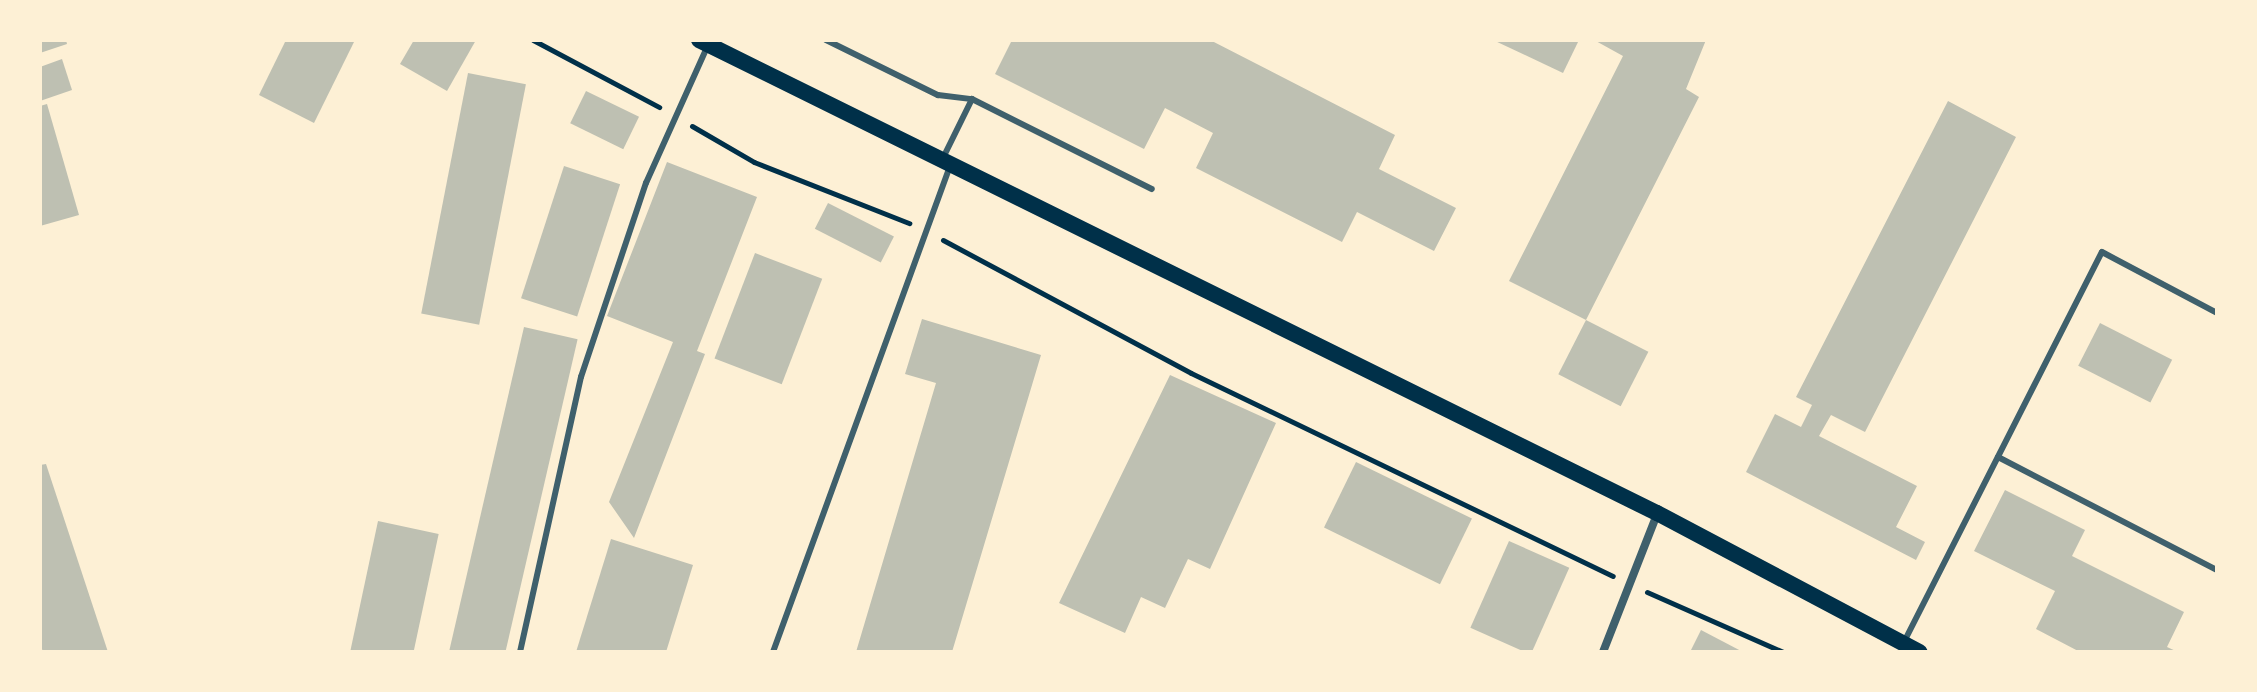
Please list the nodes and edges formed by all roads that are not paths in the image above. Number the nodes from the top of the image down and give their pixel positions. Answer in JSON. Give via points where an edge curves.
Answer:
{"nodes":[{"id":1,"x":826,"y":40,"type":"edge"},
{"id":2,"x":704,"y":42,"type":"edge"},
{"id":3,"x":972,"y":99,"type":"junction"},
{"id":4,"x":946,"y":164,"type":"junction"},
{"id":5,"x":1152,"y":189,"type":"dead end"},
{"id":6,"x":2217,"y":313,"type":"edge"},
{"id":7,"x":1998,"y":457,"type":"junction"},
{"id":8,"x":1657,"y":513,"type":"junction"},
{"id":9,"x":2217,"y":570,"type":"edge"},
{"id":10,"x":1903,"y":643,"type":"junction"},
{"id":11,"x":520,"y":652,"type":"edge"},
{"id":12,"x":773,"y":652,"type":"edge"},
{"id":13,"x":1603,"y":652,"type":"edge"},
{"id":14,"x":1920,"y":652,"type":"edge"}],
"edges":[{"from":1,"to":3,"type":"lane","via":[[938,95]]},
{"from":2,"to":4,"type":"main road"},
{"from":2,"to":11,"type":"lane","via":[[646,183],[581,377]]},
{"from":3,"to":4,"type":"lane"},
{"from":3,"to":5,"type":"lane"},
{"from":4,"to":8,"type":"main road"},
{"from":4,"to":12,"type":"lane"},
{"from":6,"to":7,"type":"lane","via":[[2102,252]]},
{"from":7,"to":9,"type":"lane"},
{"from":7,"to":10,"type":"lane"},
{"from":8,"to":10,"type":"main road"},
{"from":8,"to":13,"type":"street"},
{"from":10,"to":14,"type":"main road"}]}
